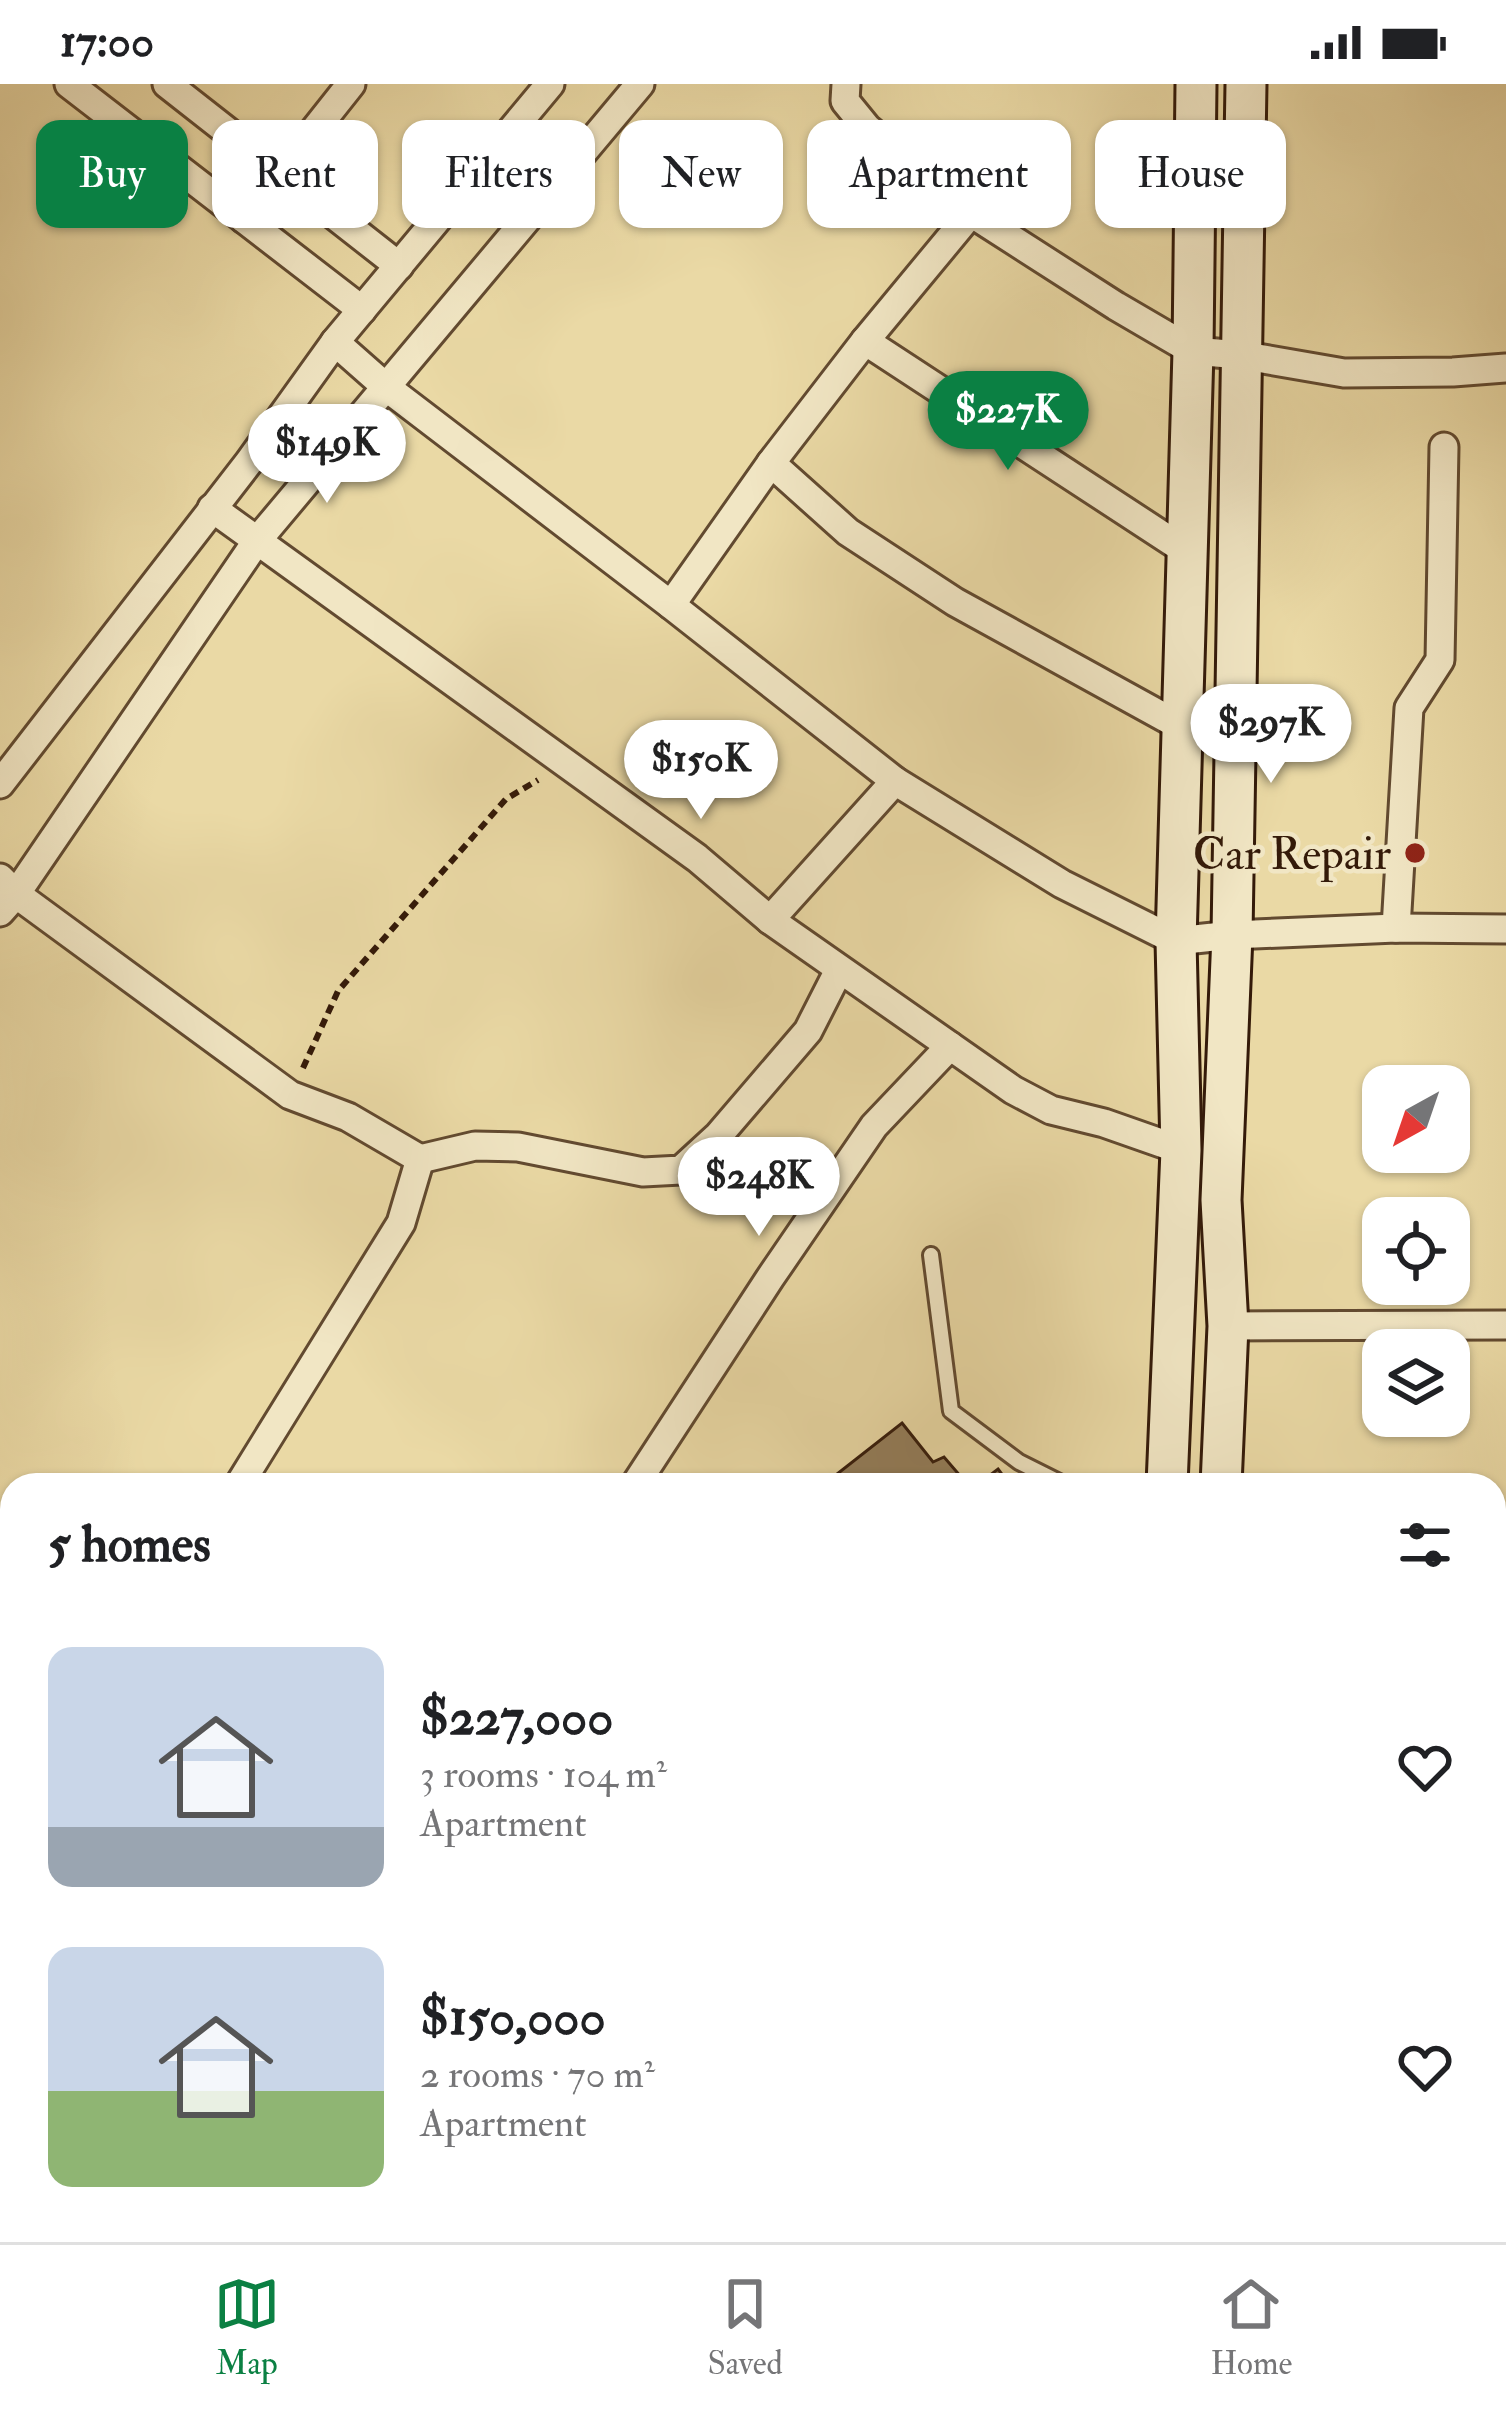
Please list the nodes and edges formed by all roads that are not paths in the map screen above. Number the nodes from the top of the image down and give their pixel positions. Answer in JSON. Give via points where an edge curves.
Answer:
{"nodes":[{"id":1,"x":69,"y":84,"type":"edge"},
{"id":2,"x":167,"y":84,"type":"edge"},
{"id":3,"x":351,"y":84,"type":"edge"},
{"id":4,"x":550,"y":84,"type":"edge"},
{"id":5,"x":640,"y":84,"type":"edge"},
{"id":6,"x":846,"y":84,"type":"edge"},
{"id":7,"x":1196,"y":84,"type":"edge"},
{"id":8,"x":1246,"y":84,"type":"edge"},
{"id":9,"x":214,"y":120,"type":"edge"},
{"id":10,"x":323,"y":120,"type":"edge"},
{"id":11,"x":861,"y":120,"type":"edge"},
{"id":12,"x":212,"y":194,"type":"edge"},
{"id":13,"x":256,"y":228,"type":"edge"},
{"id":14,"x":352,"y":228,"type":"edge"},
{"id":15,"x":958,"y":228,"type":"edge"},
{"id":16,"x":994,"y":228,"type":"edge"},
{"id":17,"x":399,"y":266,"type":"junction"},
{"id":18,"x":362,"y":310,"type":"junction"},
{"id":19,"x":865,"y":341,"type":"junction"},
{"id":20,"x":335,"y":342,"type":"junction"},
{"id":21,"x":1193,"y":351,"type":"junction"},
{"id":22,"x":1240,"y":355,"type":"junction"},
{"id":23,"x":1506,"y":368,"type":"edge"},
{"id":24,"x":386,"y":387,"type":"junction"},
{"id":25,"x":1444,"y":447,"type":"dead end"},
{"id":26,"x":771,"y":464,"type":"junction"},
{"id":27,"x":212,"y":508,"type":"junction"},
{"id":28,"x":256,"y":542,"type":"junction"},
{"id":29,"x":1186,"y":551,"type":"junction"},
{"id":30,"x":671,"y":605,"type":"junction"},
{"id":31,"x":1183,"y":727,"type":"junction"},
{"id":32,"x":895,"y":782,"type":"junction"},
{"id":33,"x":0,"y":784,"type":"edge"},
{"id":34,"x":5,"y":895,"type":"edge"},
{"id":35,"x":770,"y":920,"type":"junction"},
{"id":36,"x":1396,"y":928,"type":"junction"},
{"id":37,"x":1506,"y":929,"type":"edge"},
{"id":38,"x":1232,"y":935,"type":"junction"},
{"id":39,"x":1176,"y":941,"type":"junction"},
{"id":40,"x":839,"y":970,"type":"junction"},
{"id":41,"x":950,"y":1046,"type":"junction"},
{"id":42,"x":1181,"y":1150,"type":"junction"},
{"id":43,"x":420,"y":1159,"type":"junction"},
{"id":44,"x":1221,"y":1200,"type":"junction"},
{"id":45,"x":1180,"y":1201,"type":"junction"},
{"id":46,"x":931,"y":1255,"type":"dead end"},
{"id":47,"x":1506,"y":1325,"type":"edge"},
{"id":48,"x":1228,"y":1326,"type":"junction"},
{"id":49,"x":246,"y":1473,"type":"edge"},
{"id":50,"x":643,"y":1473,"type":"edge"},
{"id":51,"x":1041,"y":1473,"type":"edge"},
{"id":52,"x":1168,"y":1473,"type":"edge"},
{"id":53,"x":1222,"y":1473,"type":"edge"}],
"edges":[{"from":1,"to":12,"type":"street"},
{"from":2,"to":9,"type":"street"},
{"from":3,"to":10,"type":"street"},
{"from":4,"to":17,"type":"street"},
{"from":5,"to":24,"type":"street"},
{"from":6,"to":11,"type":"street","via":[[845,101]]},
{"from":7,"to":21,"type":"main road"},
{"from":8,"to":22,"type":"main road"},
{"from":13,"to":18,"type":"street"},
{"from":14,"to":17,"type":"street"},
{"from":15,"to":19,"type":"street"},
{"from":16,"to":21,"type":"street"},
{"from":17,"to":18,"type":"street"},
{"from":18,"to":20,"type":"street"},
{"from":19,"to":26,"type":"street"},
{"from":19,"to":29,"type":"street"},
{"from":20,"to":24,"type":"street"},
{"from":20,"to":27,"type":"street"},
{"from":21,"to":22,"type":"street"},
{"from":21,"to":29,"type":"main road"},
{"from":22,"to":23,"type":"street","via":[[1344,373]]},
{"from":22,"to":38,"type":"main road"},
{"from":24,"to":28,"type":"street"},
{"from":24,"to":30,"type":"street"},
{"from":25,"to":36,"type":"street","via":[[1440,659],[1409,708]]},
{"from":26,"to":30,"type":"street"},
{"from":26,"to":31,"type":"street","via":[[848,532],[955,602]]},
{"from":27,"to":28,"type":"street"},
{"from":27,"to":33,"type":"street"},
{"from":28,"to":34,"type":"street"},
{"from":28,"to":35,"type":"street","via":[[697,858]]},
{"from":29,"to":31,"type":"main road"},
{"from":30,"to":32,"type":"street"},
{"from":31,"to":39,"type":"main road"},
{"from":32,"to":35,"type":"street"},
{"from":32,"to":39,"type":"street","via":[[1062,884]]},
{"from":34,"to":43,"type":"street","via":[[290,1096],[348,1117]]},
{"from":35,"to":40,"type":"street"},
{"from":36,"to":37,"type":"street"},
{"from":36,"to":38,"type":"street"},
{"from":38,"to":39,"type":"street"},
{"from":38,"to":44,"type":"main road"},
{"from":39,"to":42,"type":"main road"},
{"from":40,"to":41,"type":"street"},
{"from":40,"to":43,"type":"street","via":[[808,1030],[681,1170],[643,1172],[518,1147],[476,1146]]},
{"from":41,"to":42,"type":"street","via":[[1051,1110]]},
{"from":41,"to":50,"type":"street","via":[[874,1126]]},
{"from":42,"to":45,"type":"main road"},
{"from":43,"to":49,"type":"street","via":[[401,1223]]},
{"from":44,"to":45,"type":"main road"},
{"from":44,"to":48,"type":"main road"},
{"from":45,"to":52,"type":"main road"},
{"from":46,"to":51,"type":"lane","via":[[951,1411]]},
{"from":47,"to":48,"type":"street"},
{"from":48,"to":53,"type":"main road"}]}
